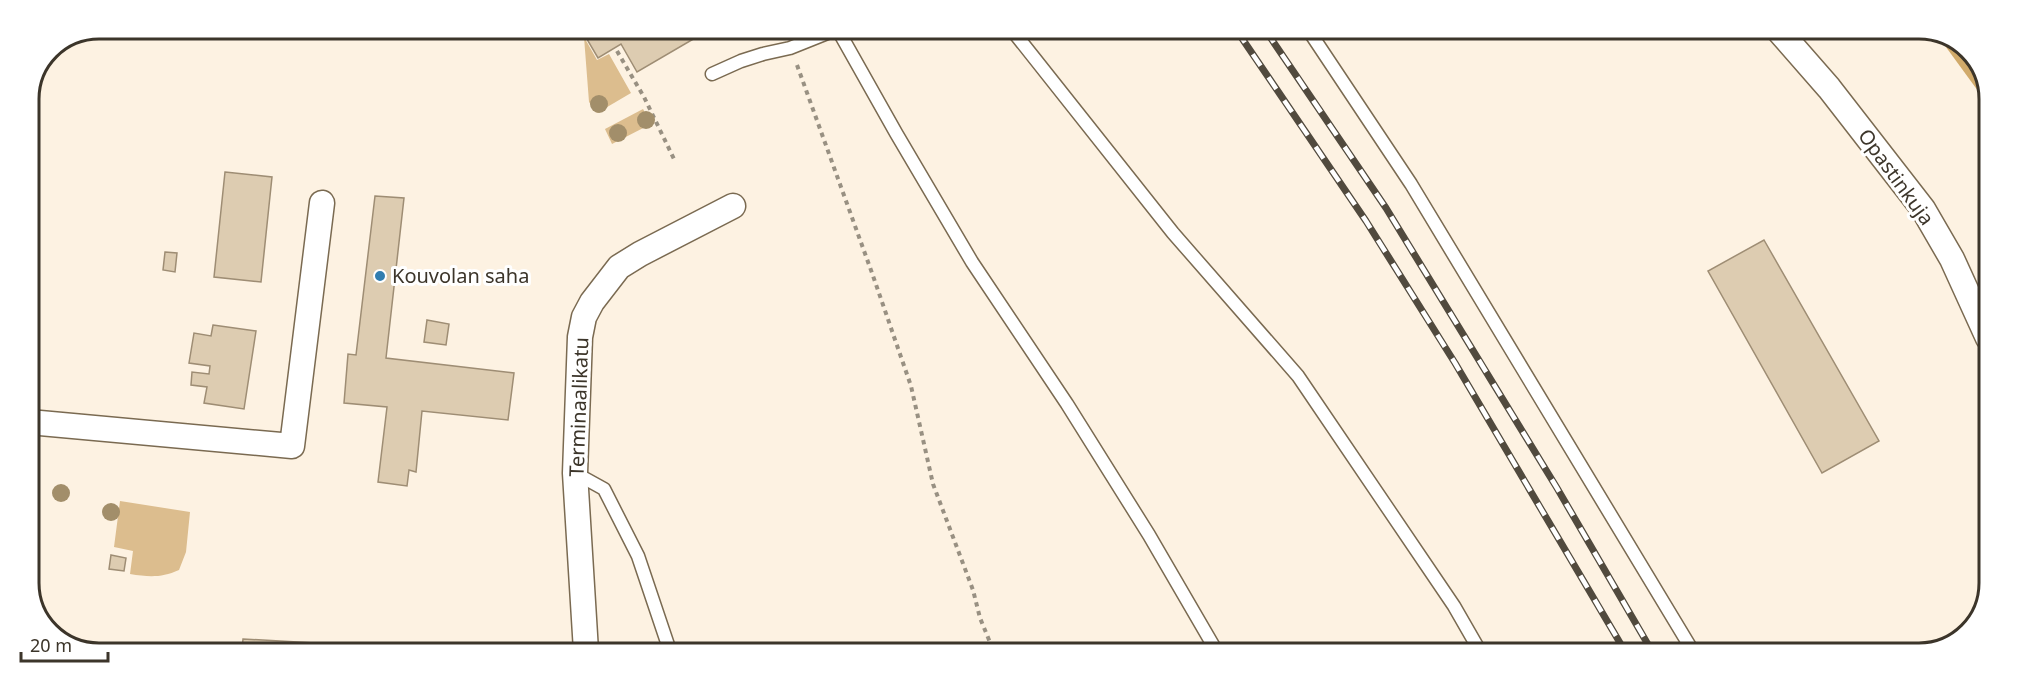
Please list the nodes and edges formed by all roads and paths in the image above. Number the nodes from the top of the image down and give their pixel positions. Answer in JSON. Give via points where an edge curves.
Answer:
{"nodes":[{"id":1,"x":814,"y":39,"type":"edge"},
{"id":2,"x":842,"y":39,"type":"edge"},
{"id":3,"x":1019,"y":39,"type":"edge"},
{"id":4,"x":1314,"y":39,"type":"edge"},
{"id":5,"x":1786,"y":39,"type":"edge"},
{"id":6,"x":790,"y":48,"type":"junction"},
{"id":7,"x":617,"y":51,"type":"dead end"},
{"id":8,"x":712,"y":74,"type":"dead end"},
{"id":9,"x":674,"y":159,"type":"dead end"},
{"id":10,"x":322,"y":203,"type":"dead end"},
{"id":11,"x":733,"y":206,"type":"dead end"},
{"id":12,"x":1979,"y":318,"type":"edge"},
{"id":13,"x":39,"y":423,"type":"edge"},
{"id":14,"x":575,"y":473,"type":"junction"},
{"id":15,"x":586,"y":643,"type":"edge"},
{"id":16,"x":667,"y":643,"type":"edge"},
{"id":17,"x":990,"y":643,"type":"edge"},
{"id":18,"x":1212,"y":643,"type":"edge"},
{"id":19,"x":1475,"y":643,"type":"edge"},
{"id":20,"x":1688,"y":643,"type":"edge"}],
"edges":[{"from":1,"to":6,"type":"lane"},
{"from":2,"to":18,"type":"lane","via":[[972,262],[1080,424]]},
{"from":3,"to":19,"type":"lane","via":[[1173,233],[1298,376]]},
{"from":4,"to":20,"type":"lane","via":[[1411,184]]},
{"from":5,"to":12,"type":"street","name":"Opastinkuja","via":[[1923,209]]},
{"from":6,"to":8,"type":"lane","via":[[747,59]]},
{"from":6,"to":17,"type":"path","via":[[907,375],[933,484]]},
{"from":7,"to":9,"type":"path"},
{"from":10,"to":13,"type":"street","via":[[292,446]]},
{"from":11,"to":14,"type":"street","name":"Terminaalikatu","via":[[619,267],[592,302],[580,337]]},
{"from":14,"to":15,"type":"street","name":"Terminaalikatu"},
{"from":14,"to":16,"type":"lane","via":[[604,489],[638,556]]}]}
